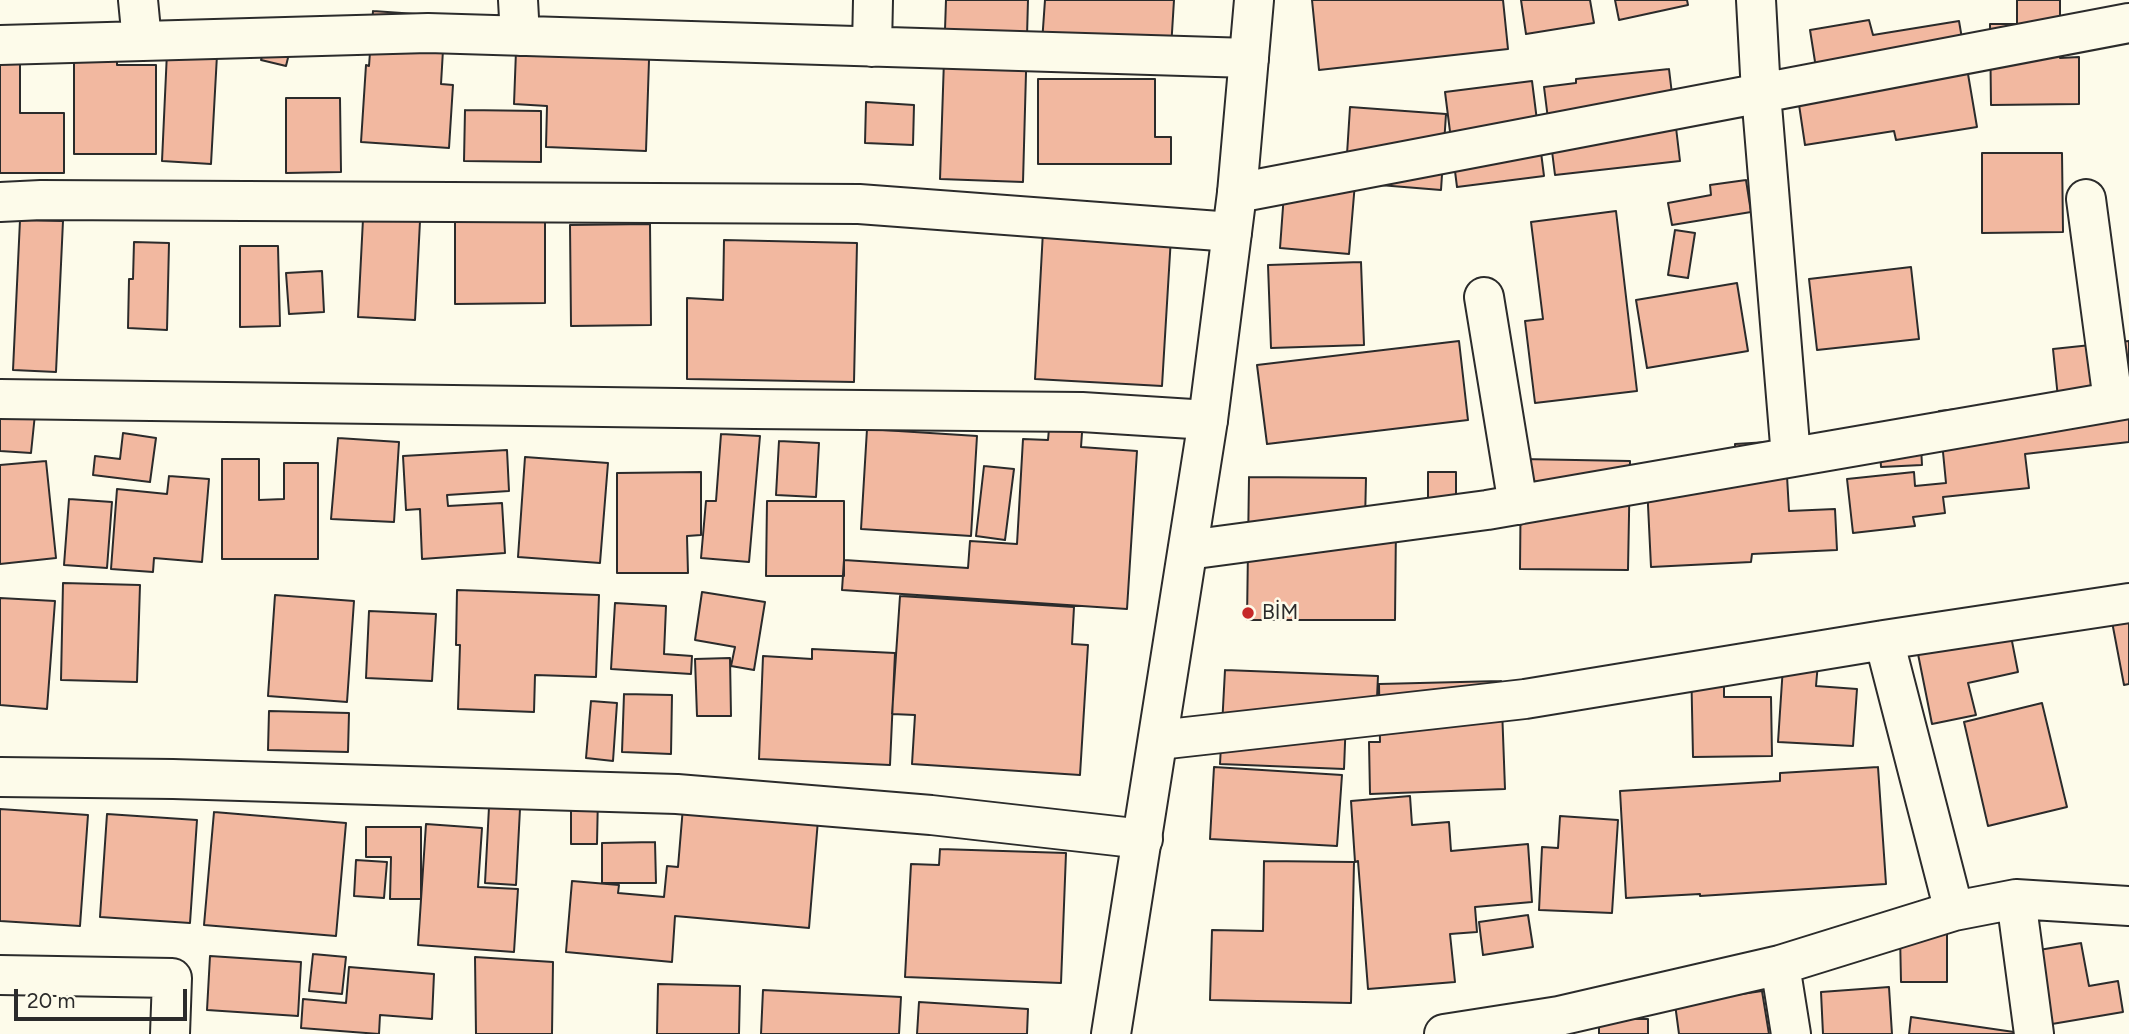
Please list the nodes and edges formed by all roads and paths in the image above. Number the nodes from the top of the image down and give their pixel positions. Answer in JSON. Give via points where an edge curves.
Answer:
{"nodes":[{"id":1,"x":138,"y":0,"type":"edge"},
{"id":2,"x":873,"y":0,"type":"edge"},
{"id":3,"x":1254,"y":0,"type":"edge"},
{"id":4,"x":1756,"y":0,"type":"edge"},
{"id":5,"x":519,"y":18,"type":"edge"},
{"id":6,"x":2129,"y":23,"type":"edge"},
{"id":7,"x":142,"y":41,"type":"junction"},
{"id":8,"x":0,"y":45,"type":"edge"},
{"id":9,"x":872,"y":47,"type":"junction"},
{"id":10,"x":1249,"y":58,"type":"junction"},
{"id":11,"x":1761,"y":93,"type":"junction"},
{"id":12,"x":1237,"y":193,"type":"junction"},
{"id":13,"x":2086,"y":199,"type":"dead end"},
{"id":14,"x":0,"y":202,"type":"edge"},
{"id":15,"x":1232,"y":232,"type":"junction"},
{"id":16,"x":1484,"y":297,"type":"dead end"},
{"id":17,"x":0,"y":399,"type":"edge"},
{"id":18,"x":2121,"y":400,"type":"edge"},
{"id":19,"x":1208,"y":420,"type":"junction"},
{"id":20,"x":1791,"y":457,"type":"junction"},
{"id":21,"x":1518,"y":505,"type":"junction"},
{"id":22,"x":1188,"y":550,"type":"junction"},
{"id":23,"x":2129,"y":603,"type":"edge"},
{"id":24,"x":1884,"y":640,"type":"junction"},
{"id":25,"x":1159,"y":740,"type":"junction"},
{"id":26,"x":0,"y":777,"type":"edge"},
{"id":27,"x":1143,"y":839,"type":"junction"},
{"id":28,"x":2016,"y":899,"type":"junction"},
{"id":29,"x":2129,"y":906,"type":"edge"},
{"id":30,"x":1954,"y":911,"type":"junction"},
{"id":31,"x":1780,"y":965,"type":"junction"},
{"id":32,"x":0,"y":975,"type":"edge"},
{"id":33,"x":1561,"y":1025,"type":"edge"},
{"id":34,"x":170,"y":1034,"type":"edge"},
{"id":35,"x":1111,"y":1034,"type":"edge"},
{"id":36,"x":1444,"y":1034,"type":"edge"},
{"id":37,"x":1791,"y":1034,"type":"edge"},
{"id":38,"x":2034,"y":1034,"type":"edge"}],
"edges":[{"from":1,"to":7,"type":"street"},
{"from":2,"to":9,"type":"street"},
{"from":3,"to":10,"type":"street"},
{"from":4,"to":11,"type":"street"},
{"from":5,"to":7,"type":"street","via":[[428,33]]},
{"from":5,"to":9,"type":"street"},
{"from":6,"to":11,"type":"street"},
{"from":7,"to":8,"type":"street"},
{"from":9,"to":10,"type":"street"},
{"from":10,"to":12,"type":"street"},
{"from":11,"to":12,"type":"street"},
{"from":11,"to":20,"type":"street"},
{"from":12,"to":15,"type":"street"},
{"from":13,"to":18,"type":"street"},
{"from":14,"to":15,"type":"street","via":[[859,204]]},
{"from":15,"to":19,"type":"street"},
{"from":16,"to":21,"type":"street"},
{"from":17,"to":19,"type":"street","via":[[1082,412]]},
{"from":18,"to":20,"type":"street"},
{"from":19,"to":22,"type":"street"},
{"from":20,"to":21,"type":"street"},
{"from":21,"to":22,"type":"street"},
{"from":22,"to":25,"type":"street"},
{"from":23,"to":24,"type":"street"},
{"from":24,"to":25,"type":"street","via":[[1525,699]]},
{"from":24,"to":30,"type":"street"},
{"from":25,"to":27,"type":"street"},
{"from":26,"to":27,"type":"street","via":[[677,794],[932,815]]},
{"from":27,"to":35,"type":"street"},
{"from":28,"to":29,"type":"street"},
{"from":28,"to":30,"type":"street"},
{"from":28,"to":38,"type":"street"},
{"from":30,"to":31,"type":"street"},
{"from":31,"to":33,"type":"street"},
{"from":31,"to":37,"type":"street"},
{"from":32,"to":34,"type":"street","via":[[172,978]]},
{"from":33,"to":36,"type":"street"}]}
